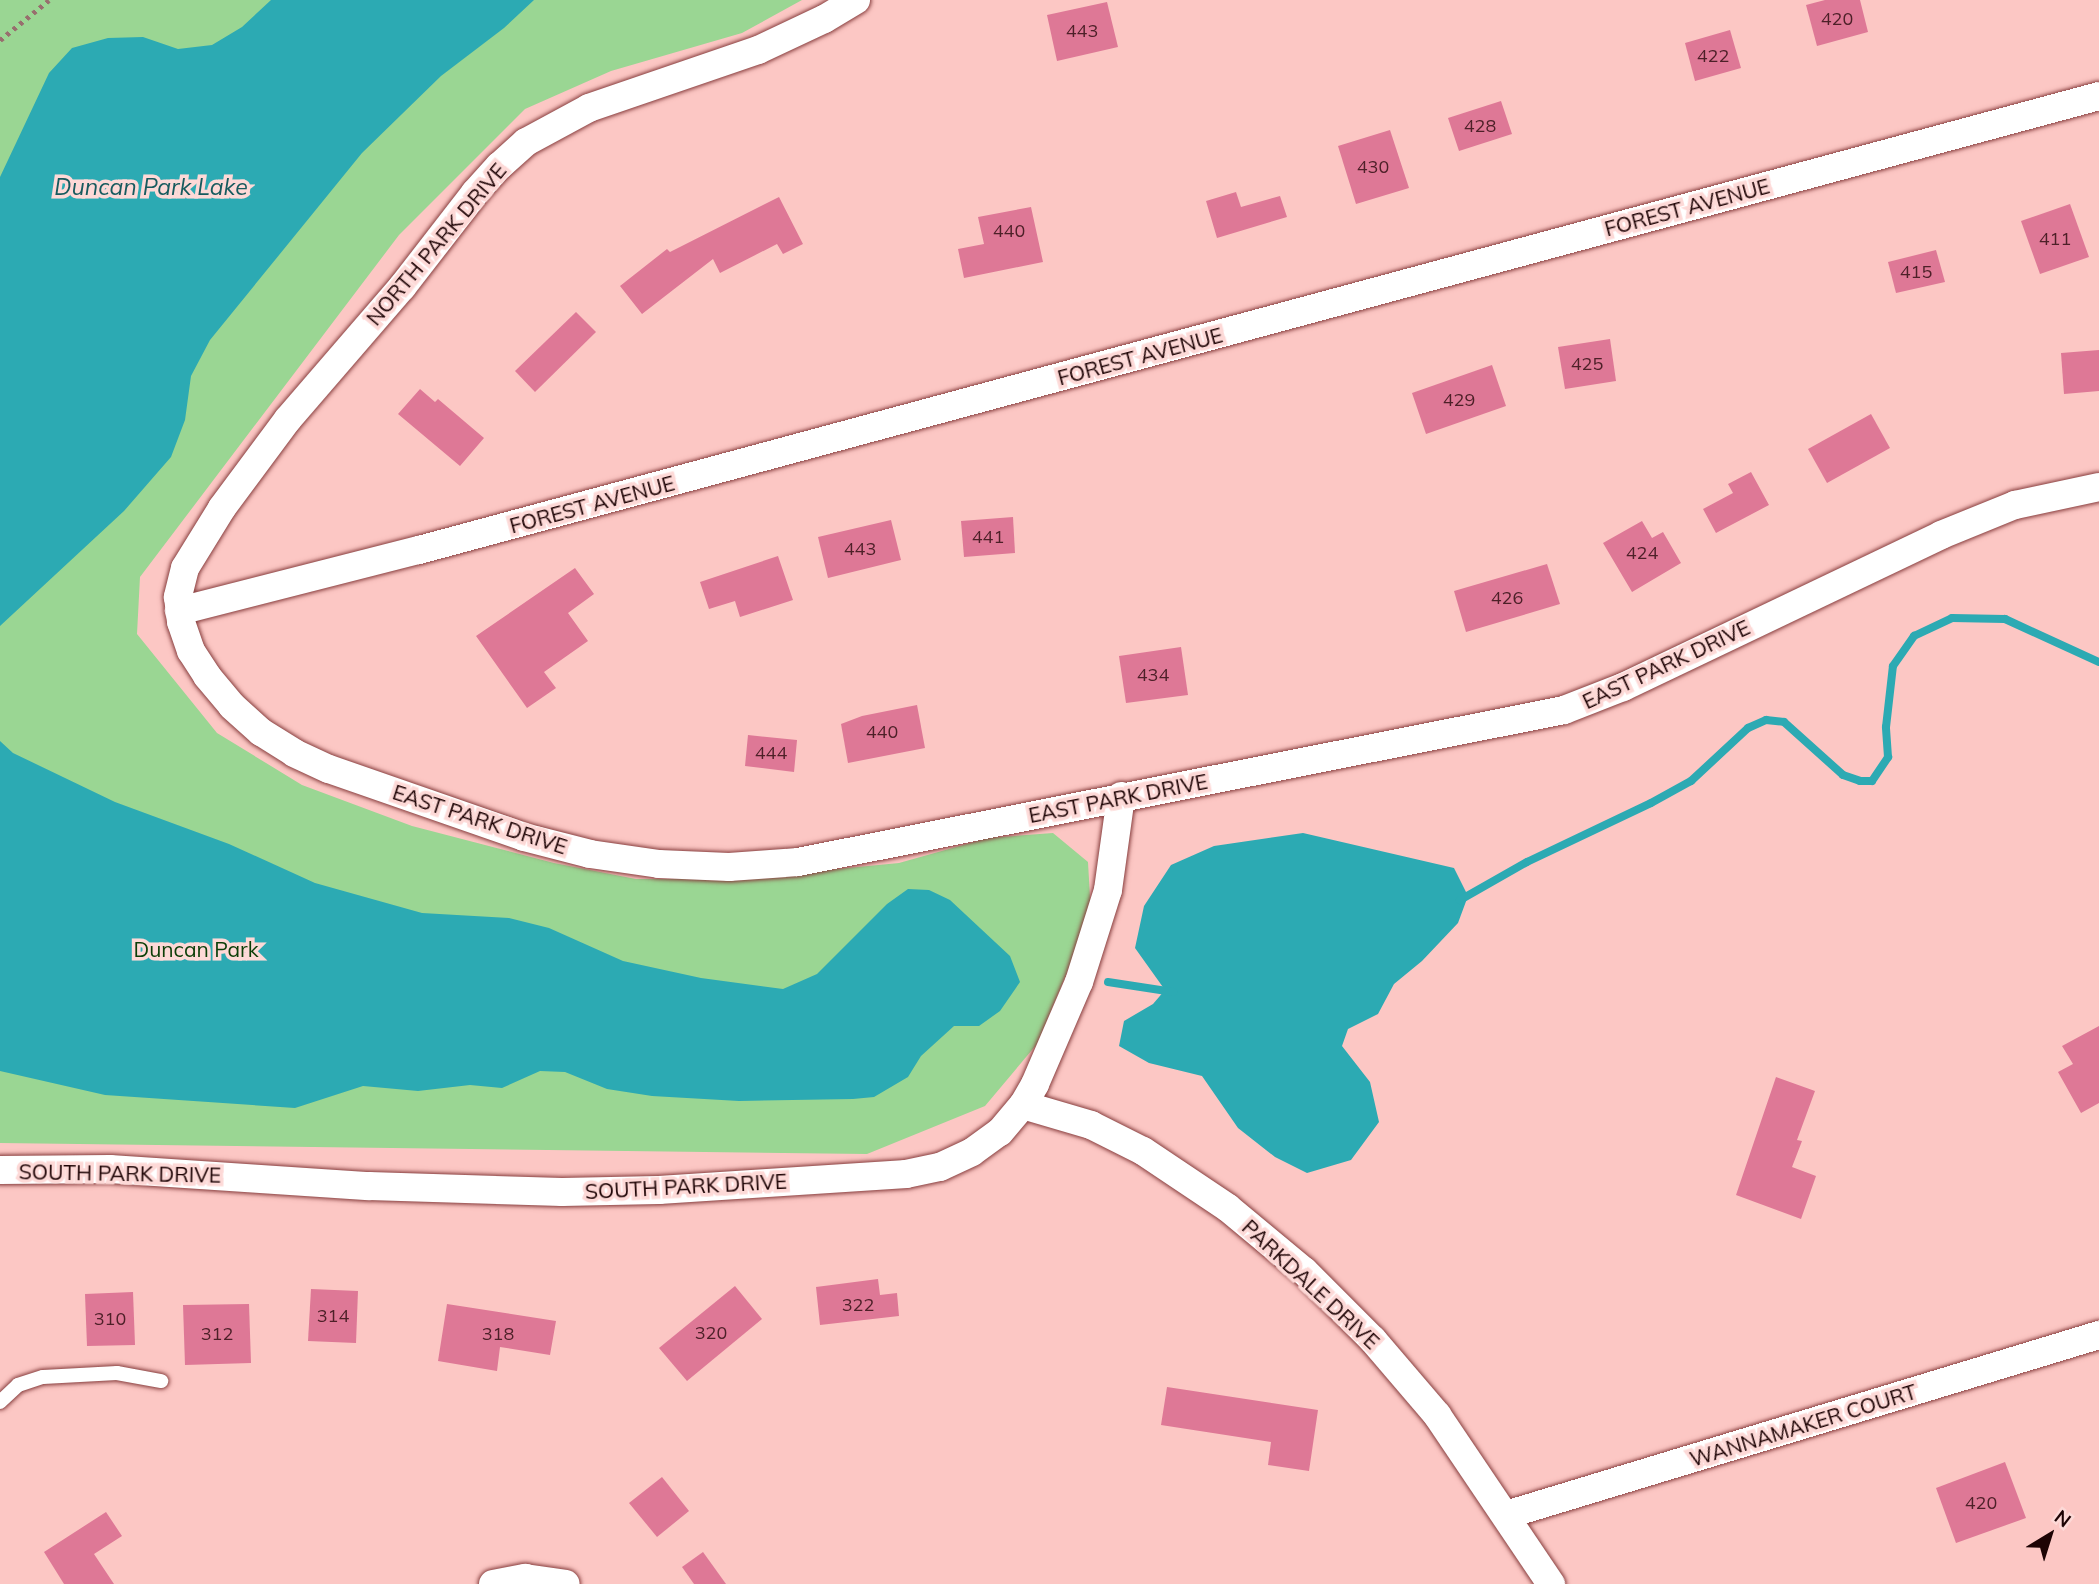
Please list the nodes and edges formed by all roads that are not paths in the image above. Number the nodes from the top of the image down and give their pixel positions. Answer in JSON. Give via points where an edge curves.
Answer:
{"nodes":[{"id":1,"x":856,"y":0,"type":"edge"},
{"id":2,"x":2099,"y":96,"type":"edge"},
{"id":3,"x":2099,"y":487,"type":"edge"},
{"id":4,"x":179,"y":611,"type":"junction"},
{"id":5,"x":1121,"y":796,"type":"junction"},
{"id":6,"x":1023,"y":1105,"type":"junction"},
{"id":7,"x":0,"y":1170,"type":"edge"},
{"id":8,"x":2099,"y":1335,"type":"edge"},
{"id":9,"x":161,"y":1381,"type":"dead end"},
{"id":10,"x":0,"y":1402,"type":"edge"},
{"id":11,"x":1506,"y":1515,"type":"junction"},
{"id":12,"x":494,"y":1584,"type":"edge"},
{"id":13,"x":566,"y":1584,"type":"edge"},
{"id":14,"x":1550,"y":1584,"type":"edge"}],
"edges":[{"from":1,"to":4,"type":"street","name":"NORTH PARK DRIVE","via":[[758,50],[589,108],[526,142],[499,166],[254,463],[185,568]]},
{"from":2,"to":4,"type":"street","name":"FOREST AVENUE"},
{"from":3,"to":5,"type":"street","name":"EAST PARK DRIVE","via":[[2015,505],[1941,535],[1623,687],[1564,710]]},
{"from":4,"to":5,"type":"street","name":"EAST PARK DRIVE","via":[[191,650],[206,676],[261,732],[294,753],[524,837],[590,854],[659,864],[729,867],[798,862]]},
{"from":5,"to":6,"type":"street","name":"SOUTH PARK DRIVE","via":[[1108,890],[1079,982]]},
{"from":6,"to":7,"type":"street","name":"SOUTH PARK DRIVE","via":[[1000,1132],[972,1153],[940,1167],[906,1174],[659,1190],[465,1191],[110,1170]]},
{"from":6,"to":11,"type":"street","name":"PARKDALE DRIVE","via":[[1091,1125],[1143,1151],[1201,1187],[1294,1263],[1373,1340],[1413,1387]]},
{"from":8,"to":11,"type":"street","name":"WANNAMAKER COURT"},
{"from":9,"to":10,"type":"lane","via":[[117,1373],[43,1377],[18,1385]]},
{"from":11,"to":14,"type":"street","name":"PARKDALE DRIVE"},
{"from":12,"to":13,"type":"street","via":[[525,1578]]}]}
